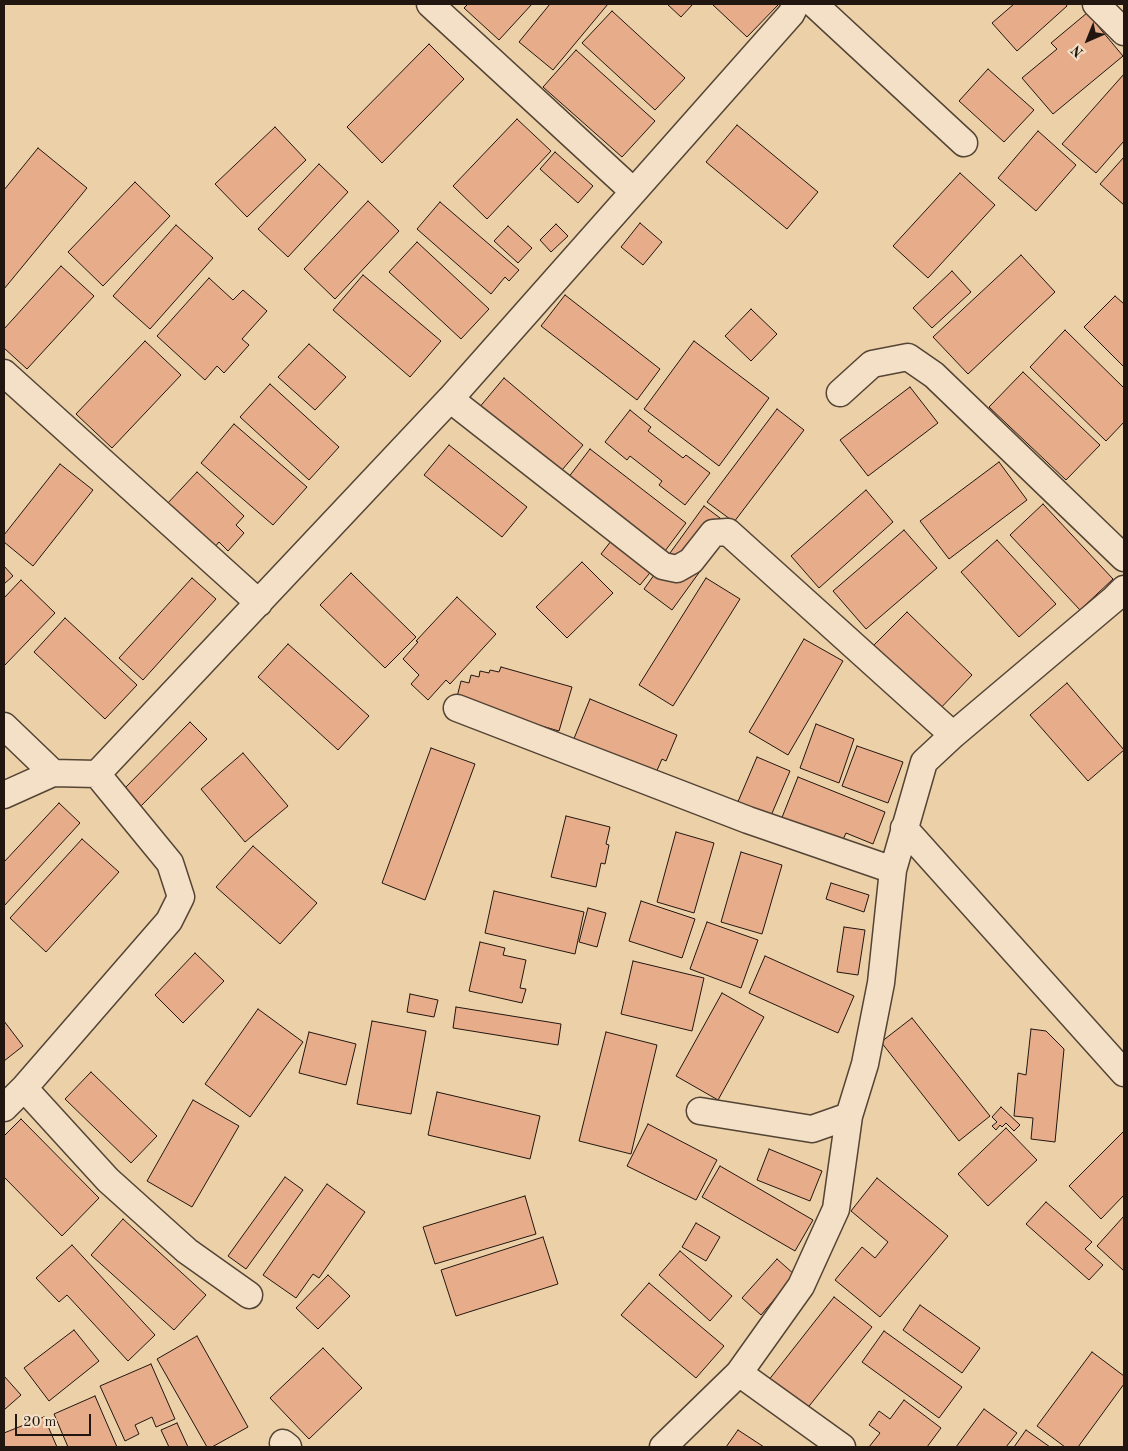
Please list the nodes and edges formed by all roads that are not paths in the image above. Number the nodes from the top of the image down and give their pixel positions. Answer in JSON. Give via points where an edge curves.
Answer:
{"nodes":[{"id":1,"x":430,"y":4,"type":"edge"},
{"id":2,"x":796,"y":4,"type":"edge"},
{"id":3,"x":814,"y":4,"type":"edge"},
{"id":4,"x":1096,"y":4,"type":"edge"},
{"id":5,"x":1124,"y":32,"type":"edge"},
{"id":6,"x":964,"y":142,"type":"dead end"},
{"id":7,"x":633,"y":192,"type":"junction"},
{"id":8,"x":4,"y":373,"type":"edge"},
{"id":9,"x":840,"y":393,"type":"dead end"},
{"id":10,"x":450,"y":399,"type":"junction"},
{"id":11,"x":1124,"y":558,"type":"edge"},
{"id":12,"x":1121,"y":600,"type":"edge"},
{"id":13,"x":259,"y":603,"type":"junction"},
{"id":14,"x":457,"y":708,"type":"dead end"},
{"id":15,"x":4,"y":726,"type":"edge"},
{"id":16,"x":953,"y":735,"type":"junction"},
{"id":17,"x":54,"y":773,"type":"junction"},
{"id":18,"x":97,"y":774,"type":"junction"},
{"id":19,"x":4,"y":795,"type":"edge"},
{"id":20,"x":904,"y":828,"type":"junction"},
{"id":21,"x":893,"y":870,"type":"junction"},
{"id":22,"x":1124,"y":1073,"type":"edge"},
{"id":23,"x":24,"y":1088,"type":"junction"},
{"id":24,"x":4,"y":1108,"type":"edge"},
{"id":25,"x":700,"y":1111,"type":"dead end"},
{"id":26,"x":849,"y":1116,"type":"junction"},
{"id":27,"x":249,"y":1295,"type":"dead end"},
{"id":28,"x":738,"y":1373,"type":"junction"},
{"id":29,"x":663,"y":1447,"type":"edge"},
{"id":30,"x":842,"y":1447,"type":"edge"}],
"edges":[{"from":1,"to":7,"type":"street"},
{"from":2,"to":7,"type":"street","via":[[791,14]]},
{"from":3,"to":6,"type":"street"},
{"from":4,"to":5,"type":"street"},
{"from":7,"to":10,"type":"street"},
{"from":8,"to":13,"type":"street"},
{"from":9,"to":11,"type":"street","via":[[872,364],[908,358],[934,375]]},
{"from":10,"to":13,"type":"street"},
{"from":10,"to":16,"type":"street","via":[[663,566],[677,569],[691,561],[713,533],[728,532]]},
{"from":12,"to":16,"type":"street"},
{"from":13,"to":18,"type":"street"},
{"from":14,"to":21,"type":"street","via":[[748,820]]},
{"from":15,"to":17,"type":"street"},
{"from":16,"to":20,"type":"street","via":[[924,762]]},
{"from":17,"to":18,"type":"street"},
{"from":17,"to":19,"type":"street"},
{"from":18,"to":23,"type":"street","via":[[170,863],[181,897],[169,921]]},
{"from":20,"to":21,"type":"street"},
{"from":20,"to":22,"type":"street"},
{"from":21,"to":26,"type":"street","via":[[881,983],[865,1064]]},
{"from":23,"to":24,"type":"street"},
{"from":23,"to":27,"type":"street","via":[[108,1180],[187,1251]]},
{"from":25,"to":26,"type":"street","via":[[812,1129]]},
{"from":26,"to":28,"type":"street","via":[[836,1210],[801,1286]]},
{"from":28,"to":29,"type":"street"},
{"from":28,"to":30,"type":"street"}]}
